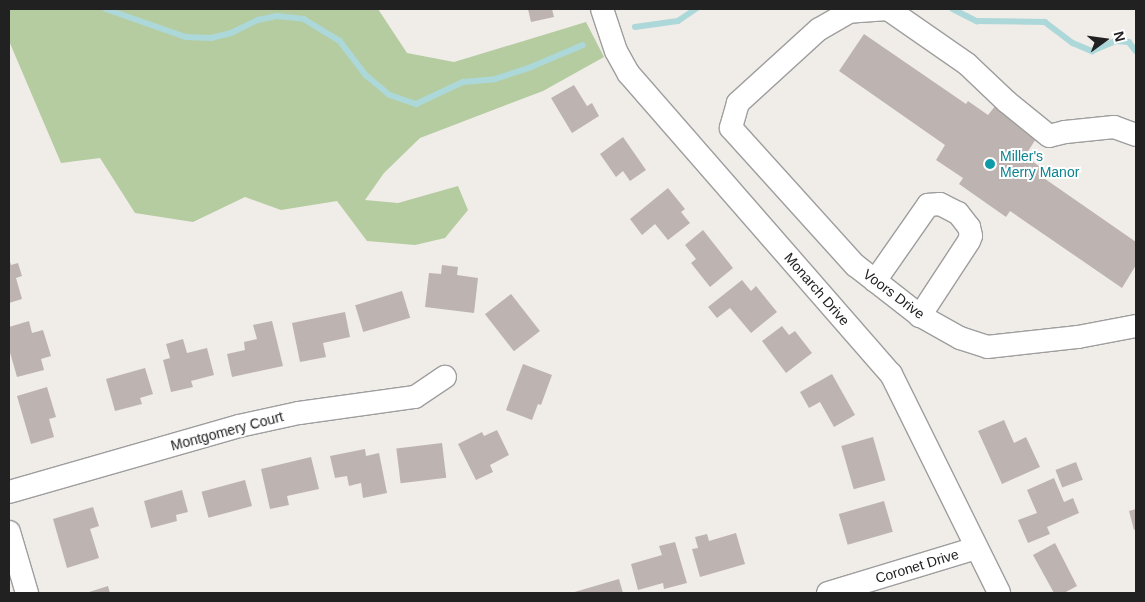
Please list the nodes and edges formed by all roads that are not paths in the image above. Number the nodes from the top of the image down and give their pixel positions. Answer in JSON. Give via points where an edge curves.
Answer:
{"nodes":[{"id":1,"x":602,"y":9,"type":"edge"},
{"id":2,"x":1136,"y":135,"type":"edge"},
{"id":3,"x":875,"y":280,"type":"junction"},
{"id":4,"x":920,"y":316,"type":"junction"},
{"id":5,"x":1136,"y":326,"type":"edge"},
{"id":6,"x":445,"y":377,"type":"dead end"},
{"id":7,"x":9,"y":492,"type":"edge"},
{"id":8,"x":9,"y":532,"type":"edge"},
{"id":9,"x":976,"y":548,"type":"junction"},
{"id":10,"x":27,"y":593,"type":"edge"},
{"id":11,"x":828,"y":593,"type":"edge"},
{"id":12,"x":999,"y":593,"type":"edge"}],
"edges":[{"from":1,"to":9,"type":"street","name":"Monarch Drive","via":[[616,51],[630,74],[891,374]]},
{"from":2,"to":3,"type":"street","name":"Voors Drive","via":[[1114,127],[1049,136],[967,64],[888,10],[848,12],[819,29],[738,104],[731,128],[856,265]]},
{"from":3,"to":4,"type":"street","name":"Voors Drive"},
{"from":3,"to":4,"type":"street","via":[[928,206],[940,204],[958,213],[969,227],[970,241]]},
{"from":4,"to":5,"type":"street","name":"Voors Drive","via":[[960,338],[987,347]]},
{"from":6,"to":7,"type":"street","name":"Montgomery Court","via":[[415,396],[300,413],[239,426]]},
{"from":8,"to":10,"type":"street"},
{"from":9,"to":11,"type":"street","name":"Coronet Drive"},
{"from":9,"to":12,"type":"street","name":"Monarch Drive"}]}
